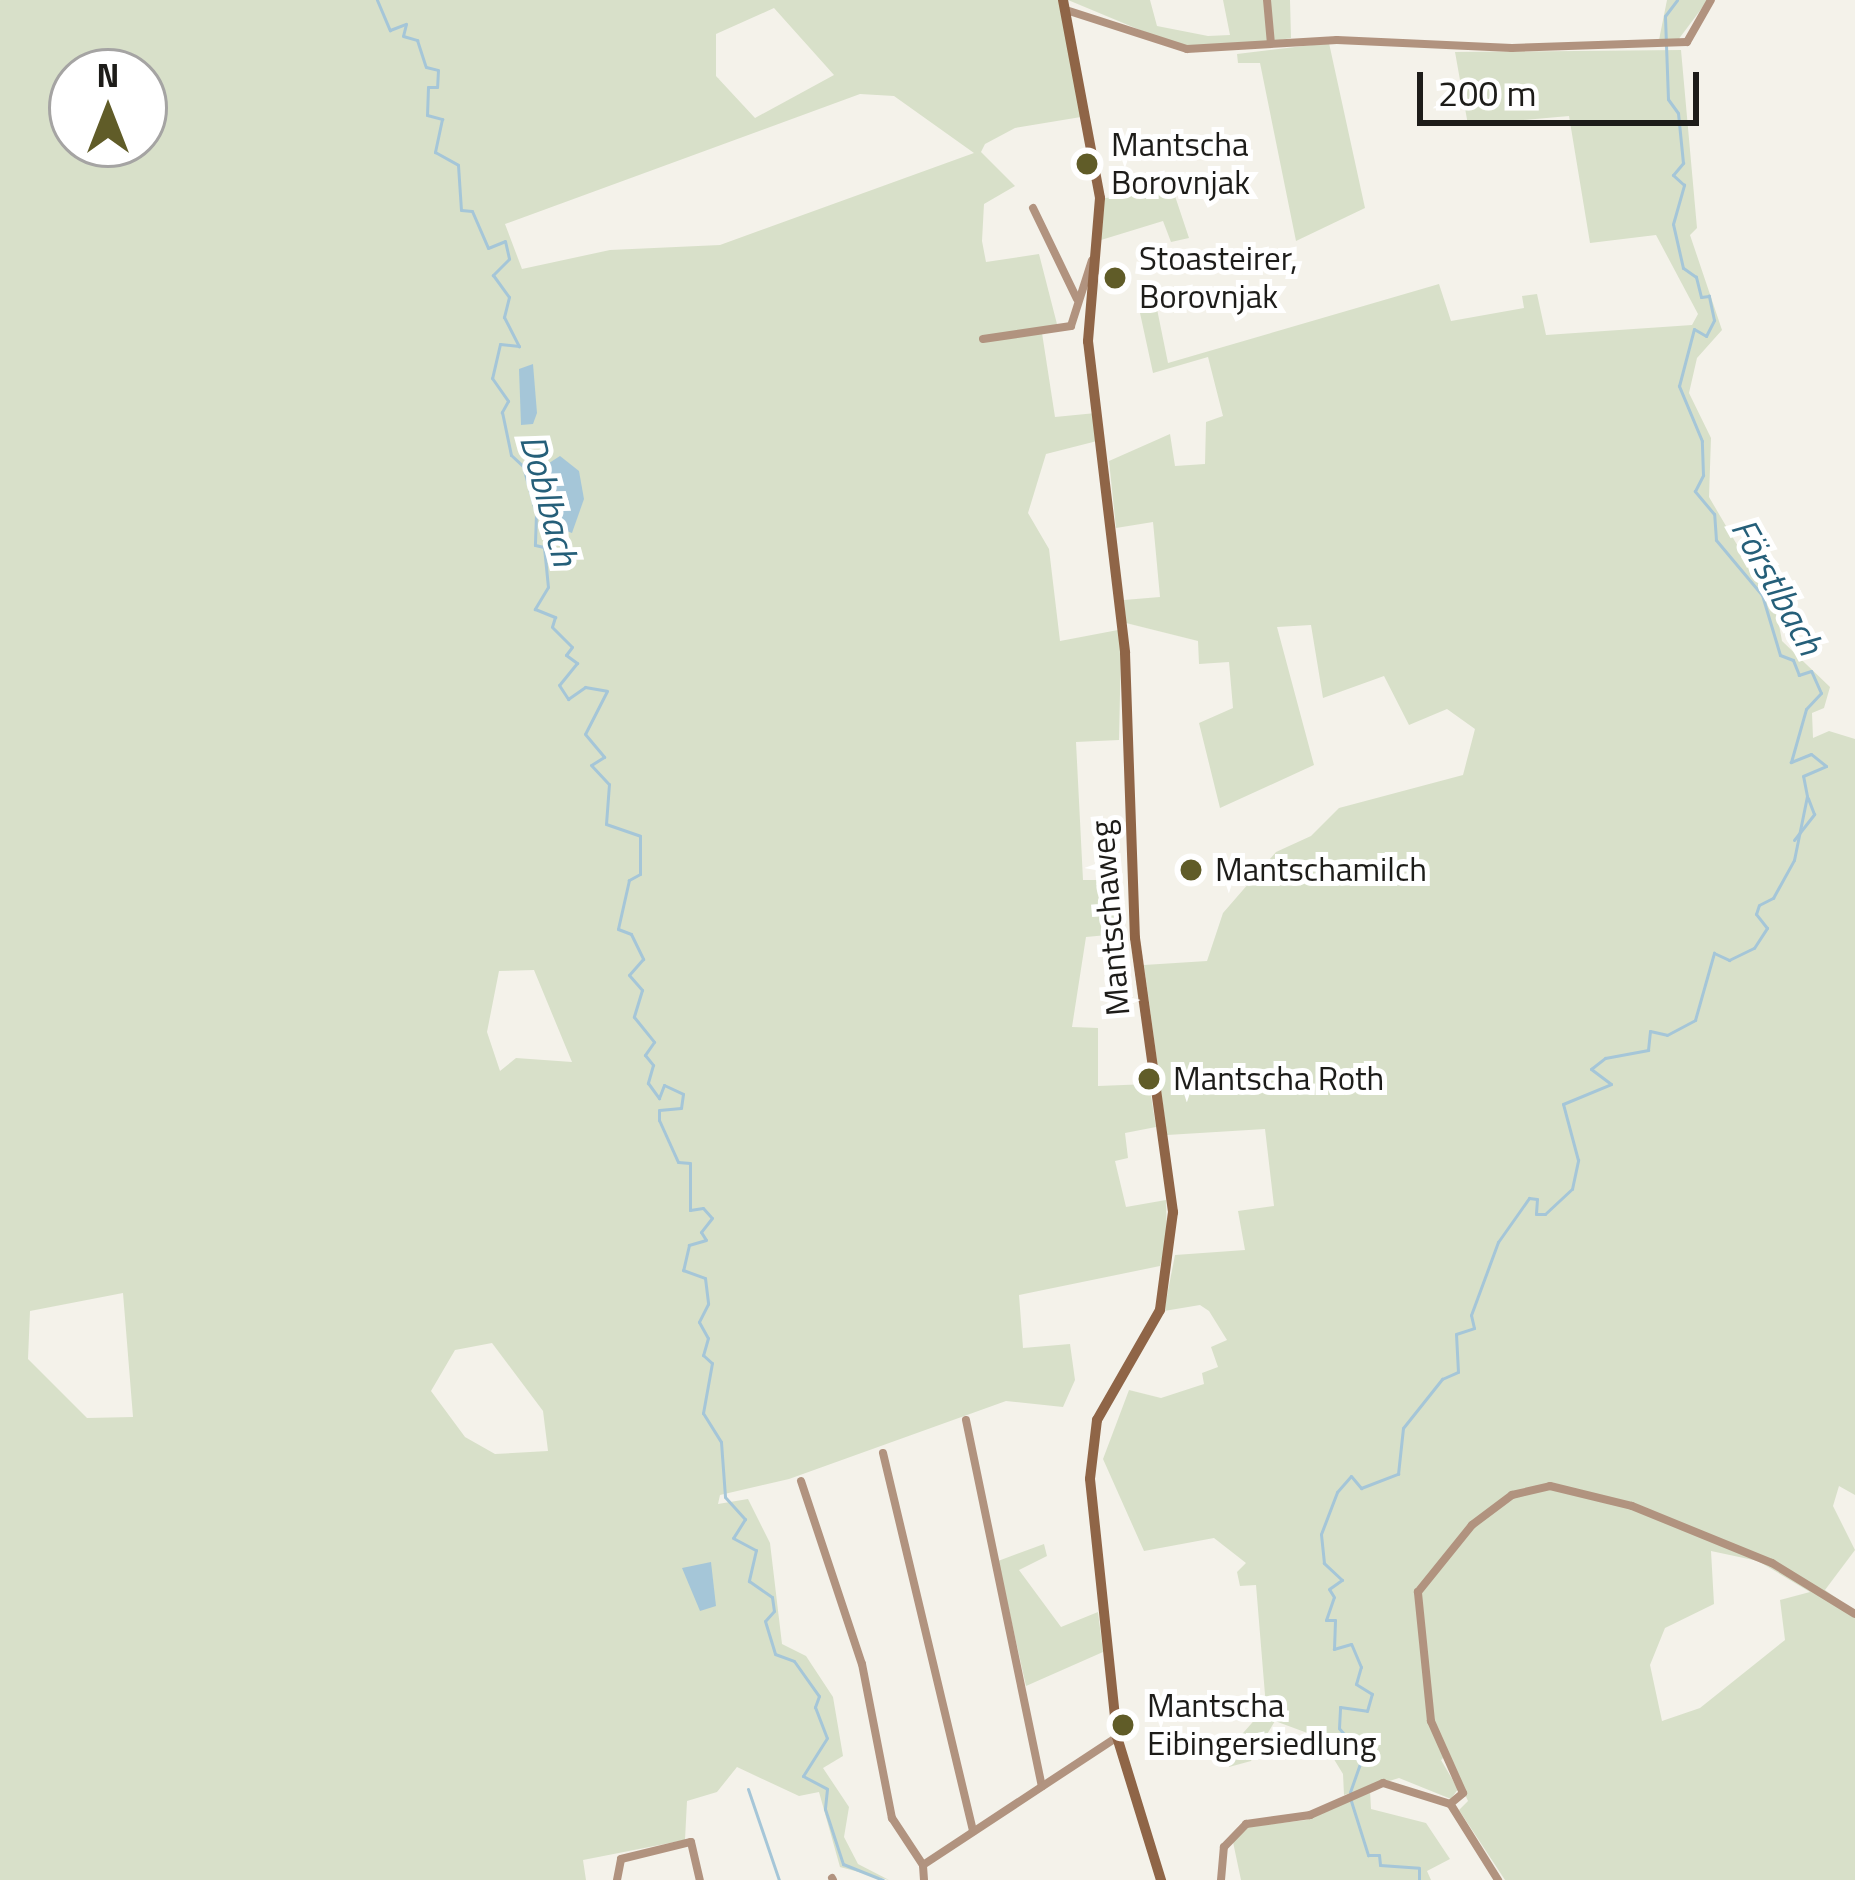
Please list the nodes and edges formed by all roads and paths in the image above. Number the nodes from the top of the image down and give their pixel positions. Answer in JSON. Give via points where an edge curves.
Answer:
{"nodes":[{"id":1,"x":1267,"y":0,"type":"edge"},
{"id":2,"x":1712,"y":0,"type":"edge"},
{"id":3,"x":1064,"y":5,"type":"edge"},
{"id":4,"x":1271,"y":44,"type":"junction"},
{"id":5,"x":1033,"y":208,"type":"dead end"},
{"id":6,"x":1094,"y":256,"type":"junction"},
{"id":7,"x":1077,"y":299,"type":"junction"},
{"id":8,"x":1076,"y":316,"type":"junction"},
{"id":9,"x":982,"y":338,"type":"dead end"},
{"id":10,"x":1088,"y":341,"type":"junction"},
{"id":11,"x":966,"y":1420,"type":"dead end"},
{"id":12,"x":883,"y":1453,"type":"dead end"},
{"id":13,"x":801,"y":1481,"type":"dead end"},
{"id":14,"x":1855,"y":1614,"type":"edge"},
{"id":15,"x":1117,"y":1737,"type":"junction"},
{"id":16,"x":1042,"y":1786,"type":"junction"},
{"id":17,"x":1450,"y":1804,"type":"junction"},
{"id":18,"x":974,"y":1831,"type":"junction"},
{"id":19,"x":923,"y":1864,"type":"junction"},
{"id":20,"x":617,"y":1880,"type":"edge"},
{"id":21,"x":700,"y":1880,"type":"edge"},
{"id":22,"x":924,"y":1880,"type":"edge"},
{"id":23,"x":1161,"y":1880,"type":"edge"},
{"id":24,"x":1221,"y":1880,"type":"edge"},
{"id":25,"x":1498,"y":1880,"type":"edge"}],
"edges":[{"from":1,"to":4,"type":"street"},
{"from":2,"to":4,"type":"street","via":[[1687,42],[1670,44]]},
{"from":3,"to":4,"type":"street","via":[[1176,48]]},
{"from":3,"to":6,"type":"street","name":"Mantschaweg","via":[[1096,162]]},
{"from":5,"to":7,"type":"street"},
{"from":6,"to":7,"type":"street"},
{"from":6,"to":10,"type":"street","name":"Mantschaweg"},
{"from":7,"to":8,"type":"street"},
{"from":8,"to":9,"type":"street","via":[[1059,333]]},
{"from":8,"to":10,"type":"street"},
{"from":10,"to":15,"type":"street","name":"Mantschaweg","via":[[1125,652],[1136,938],[1173,1212],[1168,1280],[1154,1324],[1102,1409],[1091,1443]]},
{"from":11,"to":16,"type":"street"},
{"from":12,"to":18,"type":"street"},
{"from":13,"to":19,"type":"street","via":[[862,1664],[892,1818]]},
{"from":14,"to":17,"type":"street","via":[[1772,1563],[1632,1506],[1550,1486],[1512,1495],[1472,1525],[1418,1592],[1430,1721],[1462,1793]]},
{"from":15,"to":16,"type":"street"},
{"from":15,"to":23,"type":"street","name":"Mantschaweg"},
{"from":16,"to":18,"type":"street"},
{"from":17,"to":24,"type":"street","via":[[1395,1783],[1303,1817],[1237,1828],[1224,1846]]},
{"from":17,"to":25,"type":"street"},
{"from":18,"to":19,"type":"street"},
{"from":19,"to":22,"type":"street"},
{"from":20,"to":21,"type":"street","via":[[622,1859],[691,1842]]}]}
